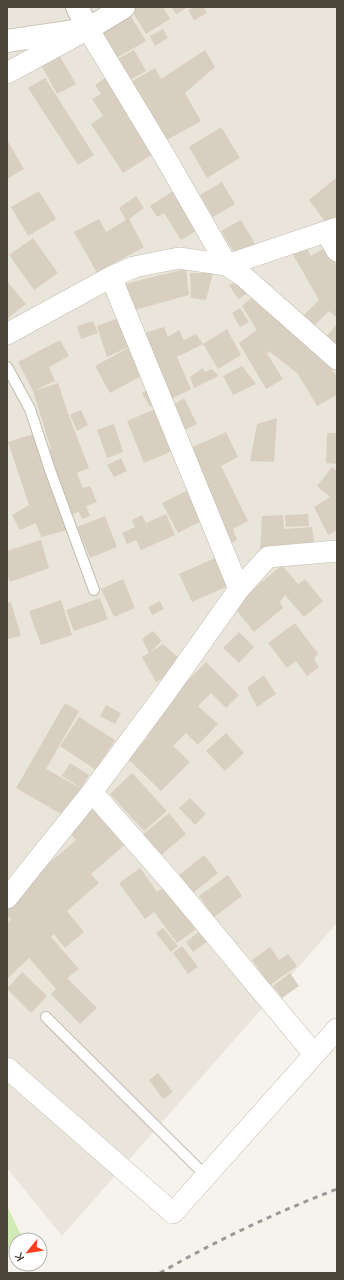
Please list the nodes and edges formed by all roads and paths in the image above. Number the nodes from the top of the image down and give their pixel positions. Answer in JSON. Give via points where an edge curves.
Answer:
{"nodes":[{"id":1,"x":76,"y":7,"type":"edge"},
{"id":2,"x":124,"y":7,"type":"edge"},
{"id":3,"x":88,"y":29,"type":"junction"},
{"id":4,"x":7,"y":41,"type":"edge"},
{"id":5,"x":7,"y":73,"type":"edge"},
{"id":6,"x":332,"y":230,"type":"edge"},
{"id":7,"x":337,"y":251,"type":"edge"},
{"id":8,"x":227,"y":265,"type":"junction"},
{"id":9,"x":111,"y":277,"type":"junction"},
{"id":10,"x":7,"y":334,"type":"edge"},
{"id":11,"x":337,"y":359,"type":"edge"},
{"id":12,"x":7,"y":367,"type":"edge"},
{"id":13,"x":337,"y":551,"type":"edge"},
{"id":14,"x":239,"y":589,"type":"junction"},
{"id":15,"x":94,"y":590,"type":"dead end"},
{"id":16,"x":92,"y":792,"type":"junction"},
{"id":17,"x":7,"y":898,"type":"edge"},
{"id":18,"x":46,"y":1017,"type":"dead end"},
{"id":19,"x":337,"y":1028,"type":"edge"},
{"id":20,"x":314,"y":1054,"type":"junction"},
{"id":21,"x":7,"y":1068,"type":"edge"},
{"id":22,"x":206,"y":1176,"type":"junction"}],
"edges":[{"from":1,"to":3,"type":"street"},
{"from":2,"to":3,"type":"street"},
{"from":3,"to":4,"type":"street"},
{"from":3,"to":5,"type":"street"},
{"from":3,"to":8,"type":"street"},
{"from":6,"to":7,"type":"street"},
{"from":6,"to":8,"type":"street"},
{"from":8,"to":9,"type":"street","via":[[179,258],[134,267]]},
{"from":8,"to":11,"type":"street","via":[[243,276]]},
{"from":9,"to":10,"type":"street"},
{"from":9,"to":14,"type":"street"},
{"from":12,"to":15,"type":"lane","via":[[30,408]]},
{"from":13,"to":14,"type":"street","via":[[268,557]]},
{"from":14,"to":16,"type":"street"},
{"from":16,"to":17,"type":"street"},
{"from":16,"to":20,"type":"street","via":[[171,882]]},
{"from":18,"to":22,"type":"lane"},
{"from":19,"to":20,"type":"street"},
{"from":20,"to":22,"type":"street"},
{"from":21,"to":22,"type":"street","via":[[173,1214]]}]}
